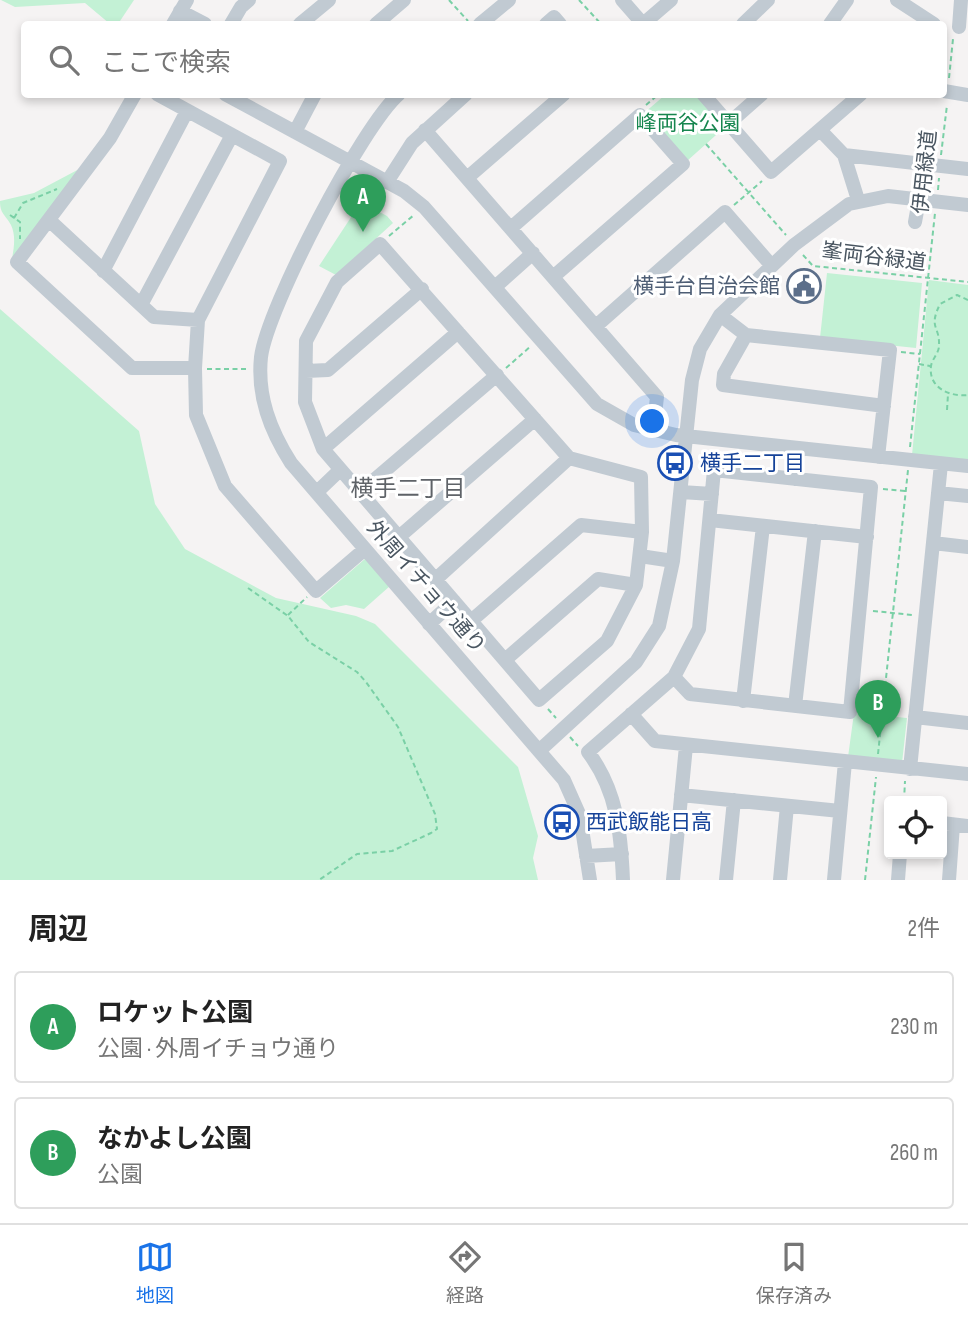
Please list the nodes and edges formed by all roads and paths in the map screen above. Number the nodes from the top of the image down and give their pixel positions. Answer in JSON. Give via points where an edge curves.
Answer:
{"nodes":[{"id":1,"x":249,"y":0,"type":"edge"},
{"id":2,"x":329,"y":0,"type":"edge"},
{"id":3,"x":404,"y":0,"type":"edge"},
{"id":4,"x":449,"y":0,"type":"edge"},
{"id":5,"x":509,"y":0,"type":"edge"},
{"id":6,"x":579,"y":0,"type":"edge"},
{"id":7,"x":622,"y":0,"type":"edge"},
{"id":8,"x":671,"y":0,"type":"edge"},
{"id":9,"x":768,"y":0,"type":"edge"},
{"id":10,"x":847,"y":0,"type":"edge"},
{"id":11,"x":897,"y":0,"type":"edge"},
{"id":12,"x":961,"y":0,"type":"edge"},
{"id":13,"x":183,"y":6,"type":"edge"},
{"id":14,"x":201,"y":21,"type":"edge"},
{"id":15,"x":234,"y":21,"type":"edge"},
{"id":16,"x":304,"y":21,"type":"edge"},
{"id":17,"x":380,"y":21,"type":"edge"},
{"id":18,"x":468,"y":21,"type":"edge"},
{"id":19,"x":484,"y":21,"type":"edge"},
{"id":20,"x":598,"y":21,"type":"edge"},
{"id":21,"x":640,"y":21,"type":"edge"},
{"id":22,"x":646,"y":21,"type":"edge"},
{"id":23,"x":746,"y":21,"type":"edge"},
{"id":24,"x":832,"y":21,"type":"edge"},
{"id":25,"x":929,"y":21,"type":"edge"},
{"id":26,"x":956,"y":27,"type":"edge"},
{"id":27,"x":947,"y":86,"type":"edge"},
{"id":28,"x":947,"y":92,"type":"edge"},
{"id":29,"x":968,"y":95,"type":"edge"},
{"id":30,"x":133,"y":98,"type":"edge"},
{"id":31,"x":164,"y":98,"type":"edge"},
{"id":32,"x":232,"y":98,"type":"edge"},
{"id":33,"x":313,"y":98,"type":"edge"},
{"id":34,"x":395,"y":98,"type":"edge"},
{"id":35,"x":461,"y":98,"type":"edge"},
{"id":36,"x":560,"y":98,"type":"edge"},
{"id":37,"x":655,"y":98,"type":"edge"},
{"id":38,"x":706,"y":98,"type":"edge"},
{"id":39,"x":757,"y":98,"type":"edge"},
{"id":40,"x":857,"y":98,"type":"edge"},
{"id":41,"x":946,"y":98,"type":"edge"},
{"id":42,"x":187,"y":111,"type":"junction"},
{"id":43,"x":640,"y":115,"type":"junction"},
{"id":44,"x":728,"y":124,"type":"junction"},
{"id":45,"x":425,"y":130,"type":"junction"},
{"id":46,"x":821,"y":131,"type":"junction"},
{"id":47,"x":295,"y":132,"type":"junction"},
{"id":48,"x":232,"y":135,"type":"junction"},
{"id":49,"x":706,"y":144,"type":"dead end"},
{"id":50,"x":845,"y":155,"type":"junction"},
{"id":51,"x":351,"y":163,"type":"junction"},
{"id":52,"x":940,"y":166,"type":"junction"},
{"id":53,"x":968,"y":169,"type":"edge"},
{"id":54,"x":771,"y":172,"type":"junction"},
{"id":55,"x":467,"y":178,"type":"junction"},
{"id":56,"x":387,"y":182,"type":"junction"},
{"id":57,"x":73,"y":188,"type":"junction"},
{"id":58,"x":749,"y":192,"type":"junction"},
{"id":59,"x":858,"y":200,"type":"junction"},
{"id":60,"x":919,"y":200,"type":"junction"},
{"id":61,"x":936,"y":202,"type":"junction"},
{"id":62,"x":968,"y":205,"type":"edge"},
{"id":63,"x":417,"y":212,"type":"dead end"},
{"id":64,"x":726,"y":212,"type":"junction"},
{"id":65,"x":10,"y":215,"type":"dead end"},
{"id":66,"x":14,"y":218,"type":"junction"},
{"id":67,"x":49,"y":220,"type":"junction"},
{"id":68,"x":915,"y":222,"type":"dead end"},
{"id":69,"x":511,"y":228,"type":"junction"},
{"id":70,"x":396,"y":230,"type":"dead end"},
{"id":71,"x":794,"y":245,"type":"junction"},
{"id":72,"x":29,"y":247,"type":"junction"},
{"id":73,"x":533,"y":253,"type":"junction"},
{"id":74,"x":771,"y":265,"type":"junction"},
{"id":75,"x":103,"y":271,"type":"junction"},
{"id":76,"x":553,"y":277,"type":"junction"},
{"id":77,"x":928,"y":278,"type":"junction"},
{"id":78,"x":968,"y":282,"type":"edge"},
{"id":79,"x":495,"y":288,"type":"junction"},
{"id":80,"x":422,"y":289,"type":"junction"},
{"id":81,"x":968,"y":300,"type":"edge"},
{"id":82,"x":141,"y":305,"type":"junction"},
{"id":83,"x":720,"y":315,"type":"junction"},
{"id":84,"x":198,"y":320,"type":"junction"},
{"id":85,"x":596,"y":326,"type":"junction"},
{"id":86,"x":458,"y":332,"type":"junction"},
{"id":87,"x":746,"y":335,"type":"junction"},
{"id":88,"x":531,"y":346,"type":"dead end"},
{"id":89,"x":890,"y":350,"type":"junction"},
{"id":90,"x":920,"y":354,"type":"junction"},
{"id":91,"x":919,"y":364,"type":"junction"},
{"id":92,"x":931,"y":366,"type":"junction"},
{"id":93,"x":195,"y":368,"type":"junction"},
{"id":94,"x":261,"y":370,"type":"junction"},
{"id":95,"x":306,"y":371,"type":"junction"},
{"id":96,"x":502,"y":371,"type":"junction"},
{"id":97,"x":948,"y":393,"type":"junction"},
{"id":98,"x":968,"y":395,"type":"edge"},
{"id":99,"x":884,"y":406,"type":"junction"},
{"id":100,"x":947,"y":410,"type":"dead end"},
{"id":101,"x":535,"y":419,"type":"junction"},
{"id":102,"x":653,"y":431,"type":"junction"},
{"id":103,"x":686,"y":436,"type":"junction"},
{"id":104,"x":798,"y":448,"type":"junction"},
{"id":105,"x":323,"y":449,"type":"junction"},
{"id":106,"x":878,"y":457,"type":"junction"},
{"id":107,"x":569,"y":458,"type":"junction"},
{"id":108,"x":909,"y":460,"type":"junction"},
{"id":109,"x":941,"y":464,"type":"junction"},
{"id":110,"x":968,"y":466,"type":"edge"},
{"id":111,"x":340,"y":470,"type":"junction"},
{"id":112,"x":795,"y":479,"type":"junction"},
{"id":113,"x":871,"y":487,"type":"junction"},
{"id":114,"x":906,"y":491,"type":"junction"},
{"id":115,"x":317,"y":492,"type":"junction"},
{"id":116,"x":360,"y":492,"type":"junction"},
{"id":117,"x":681,"y":492,"type":"junction"},
{"id":118,"x":938,"y":493,"type":"junction"},
{"id":119,"x":712,"y":494,"type":"junction"},
{"id":120,"x":968,"y":496,"type":"edge"},
{"id":121,"x":710,"y":520,"type":"junction"},
{"id":122,"x":763,"y":526,"type":"junction"},
{"id":123,"x":815,"y":531,"type":"junction"},
{"id":124,"x":642,"y":532,"type":"junction"},
{"id":125,"x":400,"y":536,"type":"junction"},
{"id":126,"x":867,"y":537,"type":"junction"},
{"id":127,"x":933,"y":543,"type":"junction"},
{"id":128,"x":968,"y":547,"type":"edge"},
{"id":129,"x":365,"y":549,"type":"junction"},
{"id":130,"x":640,"y":556,"type":"junction"},
{"id":131,"x":673,"y":561,"type":"junction"},
{"id":132,"x":436,"y":579,"type":"junction"},
{"id":133,"x":636,"y":585,"type":"junction"},
{"id":134,"x":248,"y":588,"type":"dead end"},
{"id":135,"x":316,"y":591,"type":"junction"},
{"id":136,"x":454,"y":601,"type":"junction"},
{"id":137,"x":862,"y":610,"type":"junction"},
{"id":138,"x":893,"y":613,"type":"junction"},
{"id":139,"x":288,"y":616,"type":"junction"},
{"id":140,"x":925,"y":617,"type":"junction"},
{"id":141,"x":471,"y":621,"type":"junction"},
{"id":142,"x":429,"y":624,"type":"junction"},
{"id":143,"x":505,"y":660,"type":"junction"},
{"id":144,"x":674,"y":677,"type":"junction"},
{"id":145,"x":539,"y":699,"type":"junction"},
{"id":146,"x":743,"y":701,"type":"junction"},
{"id":147,"x":796,"y":706,"type":"junction"},
{"id":148,"x":631,"y":714,"type":"junction"},
{"id":149,"x":915,"y":717,"type":"junction"},
{"id":150,"x":559,"y":722,"type":"dead end"},
{"id":151,"x":968,"y":723,"type":"edge"},
{"id":152,"x":566,"y":733,"type":"dead end"},
{"id":153,"x":686,"y":746,"type":"junction"},
{"id":154,"x":540,"y":750,"type":"junction"},
{"id":155,"x":588,"y":752,"type":"junction"},
{"id":156,"x":845,"y":762,"type":"junction"},
{"id":157,"x":877,"y":765,"type":"junction"},
{"id":158,"x":908,"y":768,"type":"junction"},
{"id":159,"x":968,"y":774,"type":"edge"},
{"id":160,"x":681,"y":794,"type":"junction"},
{"id":161,"x":905,"y":796,"type":"edge"},
{"id":162,"x":734,"y":800,"type":"junction"},
{"id":163,"x":788,"y":806,"type":"junction"},
{"id":164,"x":840,"y":811,"type":"junction"},
{"id":165,"x":954,"y":825,"type":"edge"},
{"id":166,"x":622,"y":854,"type":"junction"},
{"id":167,"x":586,"y":856,"type":"junction"},
{"id":168,"x":900,"y":859,"type":"edge"},
{"id":169,"x":319,"y":880,"type":"edge"},
{"id":170,"x":590,"y":880,"type":"edge"},
{"id":171,"x":623,"y":880,"type":"edge"},
{"id":172,"x":673,"y":880,"type":"edge"},
{"id":173,"x":726,"y":880,"type":"edge"},
{"id":174,"x":780,"y":880,"type":"edge"},
{"id":175,"x":834,"y":880,"type":"edge"},
{"id":176,"x":865,"y":880,"type":"edge"},
{"id":177,"x":898,"y":880,"type":"edge"},
{"id":178,"x":949,"y":880,"type":"edge"}],
"edges":[{"from":1,"to":15,"type":"street"},
{"from":2,"to":16,"type":"street"},
{"from":3,"to":17,"type":"street"},
{"from":4,"to":18,"type":"path"},
{"from":5,"to":19,"type":"street"},
{"from":6,"to":20,"type":"path"},
{"from":7,"to":21,"type":"street"},
{"from":8,"to":22,"type":"street"},
{"from":9,"to":23,"type":"street"},
{"from":10,"to":24,"type":"street"},
{"from":11,"to":25,"type":"street"},
{"from":12,"to":26,"type":"street"},
{"from":13,"to":14,"type":"street"},
{"from":26,"to":27,"type":"path","name":"伊用緑道"},
{"from":28,"to":29,"type":"street"},
{"from":30,"to":57,"type":"street"},
{"from":31,"to":42,"type":"street"},
{"from":32,"to":47,"type":"street"},
{"from":33,"to":47,"type":"street"},
{"from":34,"to":51,"type":"street","name":"外周イチョウ通り","via":[[380,114]]},
{"from":35,"to":45,"type":"street"},
{"from":36,"to":55,"type":"street"},
{"from":37,"to":43,"type":"path"},
{"from":38,"to":44,"type":"street"},
{"from":39,"to":44,"type":"street"},
{"from":40,"to":46,"type":"street"},
{"from":41,"to":52,"type":"path","name":"伊用緑道"},
{"from":42,"to":48,"type":"street"},
{"from":42,"to":75,"type":"street"},
{"from":43,"to":69,"type":"street"},
{"from":43,"to":76,"type":"street","via":[[683,164]]},
{"from":44,"to":54,"type":"street"},
{"from":45,"to":55,"type":"street"},
{"from":45,"to":56,"type":"street"},
{"from":46,"to":50,"type":"street"},
{"from":46,"to":54,"type":"street"},
{"from":47,"to":51,"type":"street"},
{"from":48,"to":82,"type":"street"},
{"from":48,"to":84,"type":"street","via":[[280,161]]},
{"from":49,"to":58,"type":"path","name":"峯両谷緑道"},
{"from":50,"to":52,"type":"street"},
{"from":50,"to":59,"type":"street"},
{"from":51,"to":56,"type":"street"},
{"from":51,"to":94,"type":"street","name":"外周イチョウ通り","via":[[276,304]]},
{"from":52,"to":53,"type":"street"},
{"from":52,"to":61,"type":"path","name":"伊用緑道"},
{"from":54,"to":58,"type":"path"},
{"from":55,"to":69,"type":"street"},
{"from":56,"to":79,"type":"street","via":[[424,207]]},
{"from":57,"to":66,"type":"path","via":[[68,185],[28,200]]},
{"from":57,"to":67,"type":"street"},
{"from":58,"to":64,"type":"path"},
{"from":58,"to":71,"type":"path","name":"峯両谷緑道"},
{"from":59,"to":60,"type":"street","via":[[888,196]]},
{"from":59,"to":71,"type":"street"},
{"from":60,"to":61,"type":"street"},
{"from":60,"to":68,"type":"street"},
{"from":61,"to":62,"type":"street"},
{"from":61,"to":77,"type":"path","name":"伊用緑道"},
{"from":63,"to":70,"type":"path"},
{"from":64,"to":74,"type":"street"},
{"from":64,"to":85,"type":"street"},
{"from":65,"to":66,"type":"path"},
{"from":66,"to":72,"type":"path","via":[[21,224],[19,239]]},
{"from":67,"to":72,"type":"street"},
{"from":67,"to":75,"type":"street"},
{"from":69,"to":73,"type":"street"},
{"from":71,"to":74,"type":"street"},
{"from":71,"to":77,"type":"path","name":"峯両谷緑道","via":[[813,266]]},
{"from":72,"to":93,"type":"street","via":[[17,262],[132,368]]},
{"from":73,"to":76,"type":"street"},
{"from":73,"to":79,"type":"street"},
{"from":74,"to":83,"type":"street"},
{"from":75,"to":82,"type":"street"},
{"from":76,"to":85,"type":"street"},
{"from":77,"to":78,"type":"path","name":"峯両谷緑道"},
{"from":77,"to":90,"type":"path","name":"伊用緑道"},
{"from":79,"to":102,"type":"street","via":[[597,404]]},
{"from":80,"to":86,"type":"street"},
{"from":80,"to":95,"type":"street","via":[[328,370]]},
{"from":80,"to":95,"type":"street","via":[[380,244],[337,282],[306,341]]},
{"from":81,"to":92,"type":"path","via":[[957,295],[940,304],[933,321],[939,348]]},
{"from":82,"to":84,"type":"street","via":[[154,317]]},
{"from":83,"to":87,"type":"street"},
{"from":83,"to":103,"type":"street","via":[[696,364]]},
{"from":84,"to":93,"type":"street"},
{"from":85,"to":102,"type":"street","via":[[657,397]]},
{"from":86,"to":96,"type":"street"},
{"from":86,"to":105,"type":"street"},
{"from":87,"to":89,"type":"street"},
{"from":87,"to":99,"type":"street","via":[[724,374],[723,385]]},
{"from":88,"to":96,"type":"path"},
{"from":89,"to":90,"type":"path"},
{"from":89,"to":99,"type":"street"},
{"from":90,"to":91,"type":"path","name":"伊用緑道"},
{"from":91,"to":92,"type":"path"},
{"from":91,"to":108,"type":"path","name":"伊用緑道"},
{"from":92,"to":97,"type":"path","via":[[934,382]]},
{"from":93,"to":94,"type":"path"},
{"from":93,"to":135,"type":"street","via":[[196,415],[225,486]]},
{"from":94,"to":115,"type":"street","name":"外周イチョウ通り","via":[[262,399],[274,434],[291,463]]},
{"from":95,"to":105,"type":"street","via":[[305,402]]},
{"from":96,"to":101,"type":"street"},
{"from":96,"to":116,"type":"street"},
{"from":97,"to":98,"type":"path"},
{"from":97,"to":100,"type":"path"},
{"from":99,"to":106,"type":"street"},
{"from":101,"to":107,"type":"street"},
{"from":101,"to":125,"type":"street"},
{"from":102,"to":103,"type":"street"},
{"from":103,"to":104,"type":"street"},
{"from":103,"to":117,"type":"street"},
{"from":104,"to":106,"type":"street"},
{"from":104,"to":112,"type":"street"},
{"from":105,"to":111,"type":"street"},
{"from":106,"to":108,"type":"street"},
{"from":107,"to":124,"type":"street","via":[[640,477]]},
{"from":107,"to":132,"type":"street"},
{"from":108,"to":109,"type":"street"},
{"from":108,"to":114,"type":"path","name":"伊用緑道"},
{"from":109,"to":110,"type":"street"},
{"from":109,"to":118,"type":"street"},
{"from":111,"to":115,"type":"street"},
{"from":111,"to":116,"type":"street"},
{"from":112,"to":113,"type":"street"},
{"from":112,"to":119,"type":"street","via":[[715,470]]},
{"from":113,"to":114,"type":"path"},
{"from":113,"to":126,"type":"street"},
{"from":114,"to":138,"type":"path","name":"伊用緑道"},
{"from":115,"to":129,"type":"street","name":"外周イチョウ通り"},
{"from":116,"to":125,"type":"street"},
{"from":117,"to":119,"type":"street"},
{"from":117,"to":131,"type":"street"},
{"from":118,"to":120,"type":"street"},
{"from":118,"to":127,"type":"street"},
{"from":119,"to":121,"type":"street"},
{"from":121,"to":122,"type":"street"},
{"from":121,"to":144,"type":"street","via":[[699,629]]},
{"from":122,"to":123,"type":"street"},
{"from":122,"to":146,"type":"street"},
{"from":123,"to":126,"type":"street"},
{"from":123,"to":147,"type":"street"},
{"from":124,"to":130,"type":"street"},
{"from":124,"to":141,"type":"street","via":[[581,525]]},
{"from":125,"to":132,"type":"street"},
{"from":126,"to":137,"type":"street"},
{"from":127,"to":128,"type":"street"},
{"from":127,"to":140,"type":"street"},
{"from":129,"to":135,"type":"street"},
{"from":129,"to":142,"type":"street","name":"外周イチョウ通り"},
{"from":130,"to":131,"type":"street"},
{"from":130,"to":133,"type":"street"},
{"from":131,"to":154,"type":"street","via":[[666,603],[647,649]]},
{"from":132,"to":136,"type":"street"},
{"from":133,"to":143,"type":"street","via":[[598,579]]},
{"from":133,"to":145,"type":"street","via":[[607,641]]},
{"from":134,"to":139,"type":"path"},
{"from":135,"to":139,"type":"path"},
{"from":136,"to":141,"type":"street"},
{"from":136,"to":142,"type":"street"},
{"from":137,"to":138,"type":"path"},
{"from":137,"to":147,"type":"street","via":[[849,712]]},
{"from":138,"to":140,"type":"path"},
{"from":138,"to":157,"type":"path","name":"伊用緑道"},
{"from":139,"to":169,"type":"path","via":[[309,642],[357,672],[398,727],[435,814],[437,830],[392,851],[357,854]]},
{"from":140,"to":149,"type":"street"},
{"from":141,"to":143,"type":"street"},
{"from":142,"to":154,"type":"street","name":"外周イチョウ通り"},
{"from":143,"to":145,"type":"street"},
{"from":144,"to":146,"type":"street","via":[[690,694]]},
{"from":144,"to":148,"type":"street"},
{"from":145,"to":150,"type":"path"},
{"from":146,"to":147,"type":"street"},
{"from":148,"to":153,"type":"street","via":[[655,741]]},
{"from":148,"to":155,"type":"street"},
{"from":149,"to":151,"type":"street"},
{"from":149,"to":158,"type":"street"},
{"from":152,"to":155,"type":"path"},
{"from":153,"to":156,"type":"street"},
{"from":153,"to":160,"type":"street"},
{"from":154,"to":167,"type":"street","name":"外周イチョウ通り","via":[[574,797]]},
{"from":155,"to":166,"type":"street","via":[[600,768],[620,819]]},
{"from":156,"to":157,"type":"street"},
{"from":156,"to":164,"type":"street"},
{"from":157,"to":158,"type":"street"},
{"from":157,"to":176,"type":"path","name":"伊用緑道"},
{"from":158,"to":159,"type":"street"},
{"from":158,"to":161,"type":"path"},
{"from":160,"to":162,"type":"street"},
{"from":160,"to":172,"type":"street"},
{"from":162,"to":163,"type":"street"},
{"from":162,"to":173,"type":"street"},
{"from":163,"to":164,"type":"street"},
{"from":163,"to":174,"type":"street"},
{"from":164,"to":175,"type":"street"},
{"from":165,"to":178,"type":"street"},
{"from":166,"to":167,"type":"street"},
{"from":166,"to":171,"type":"street"},
{"from":167,"to":170,"type":"street","name":"外周イチョウ通り"},
{"from":168,"to":177,"type":"street"}]}
